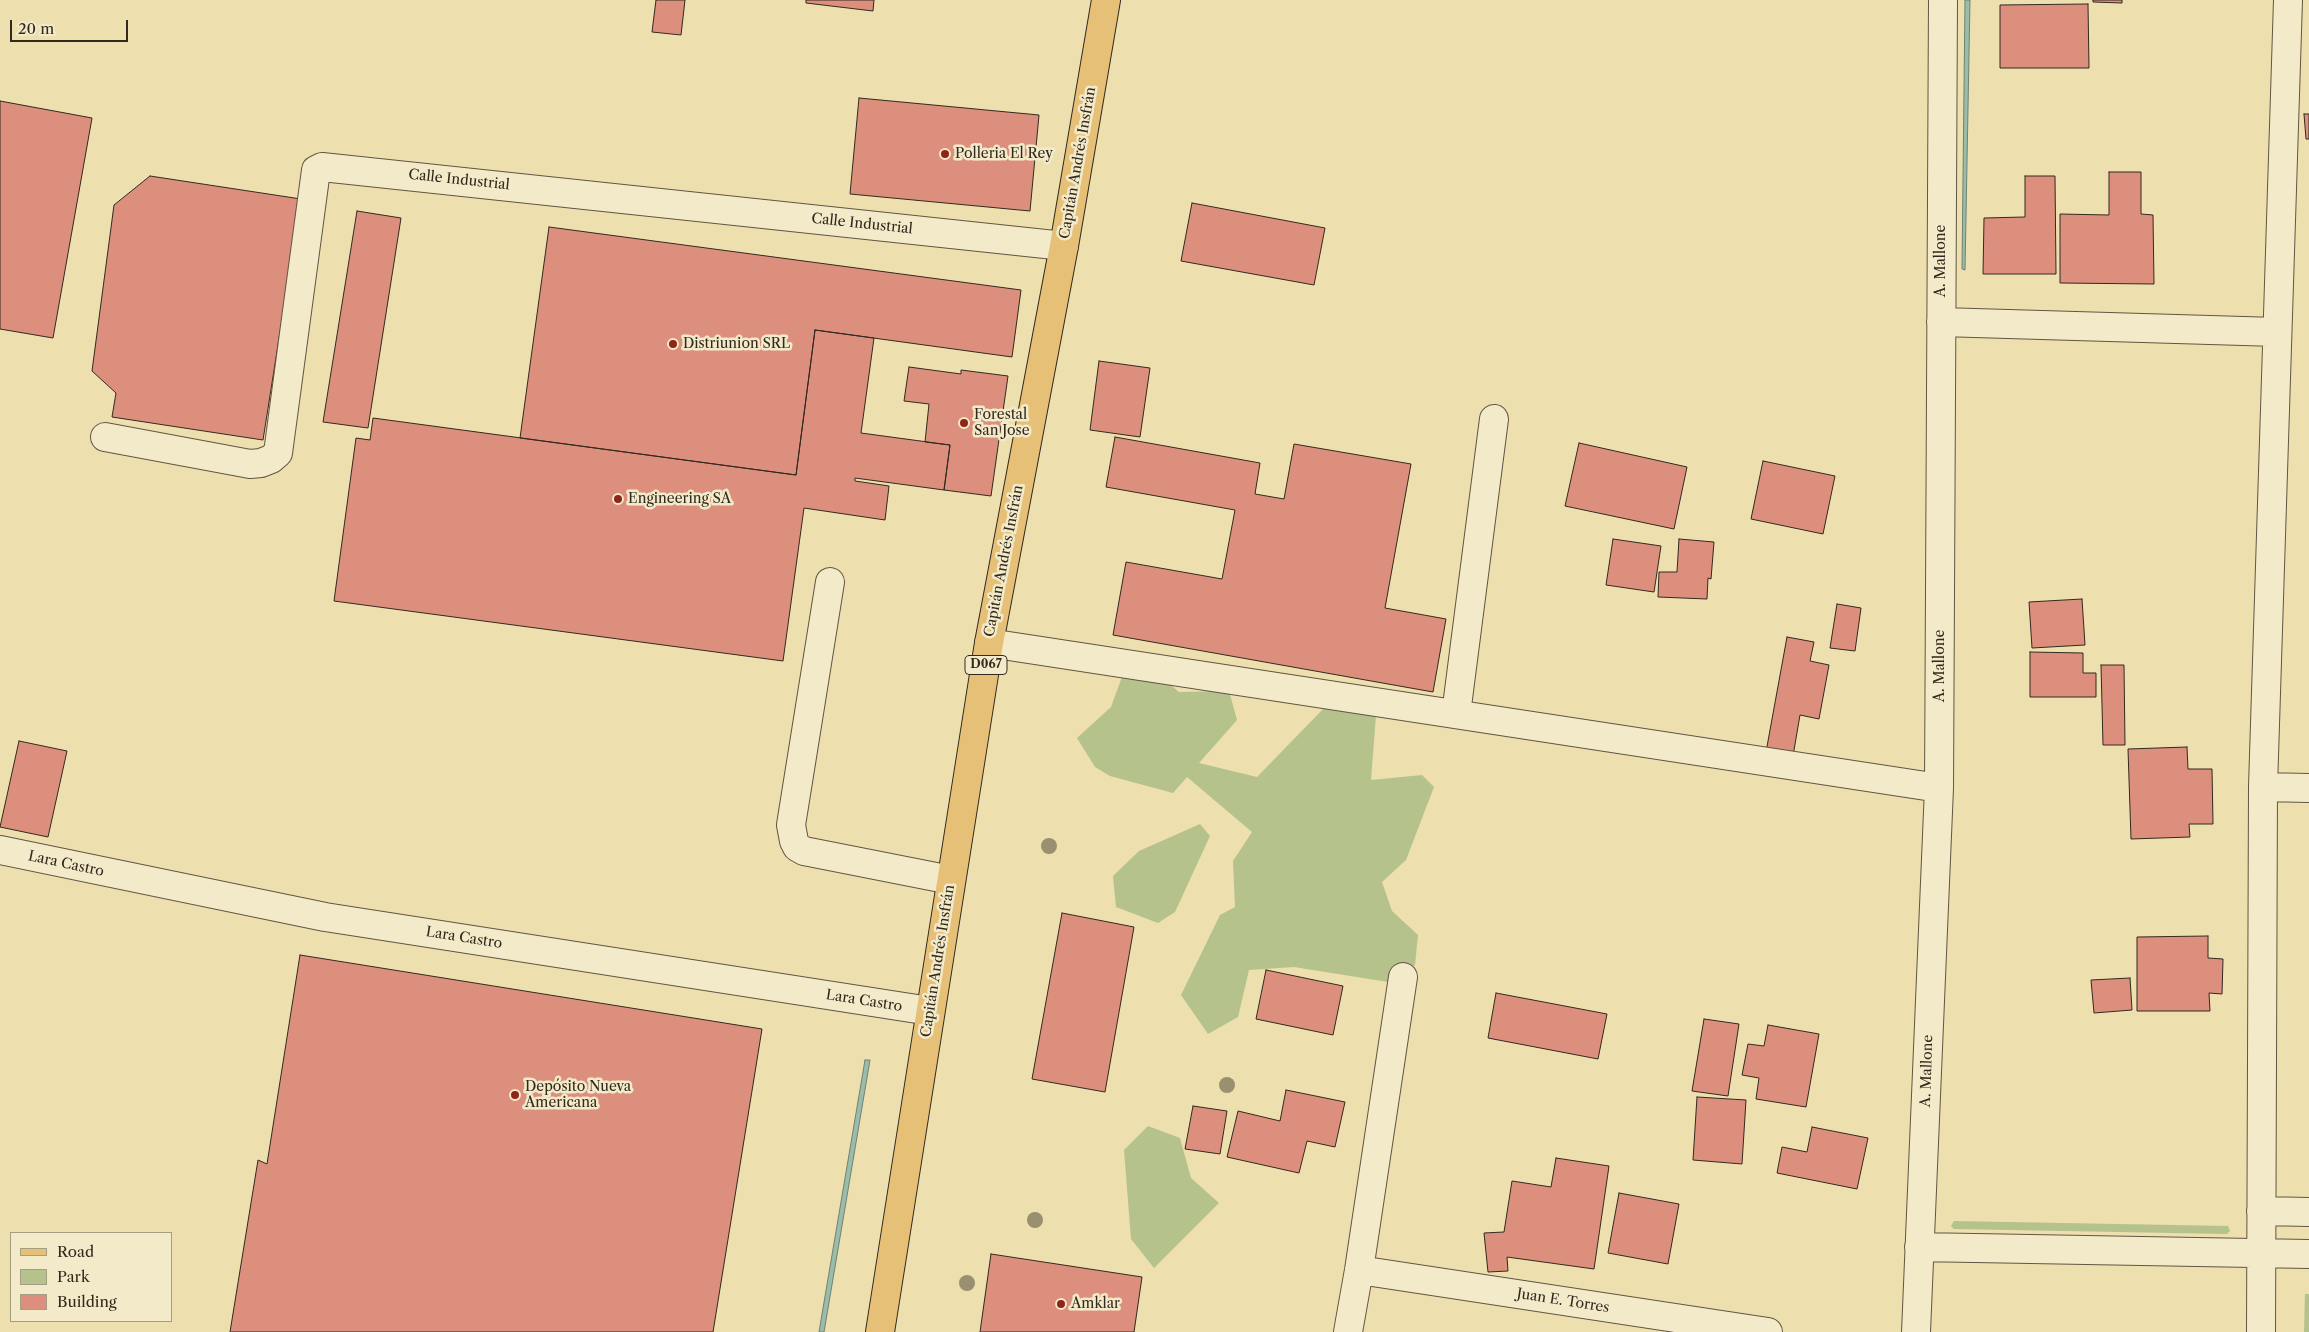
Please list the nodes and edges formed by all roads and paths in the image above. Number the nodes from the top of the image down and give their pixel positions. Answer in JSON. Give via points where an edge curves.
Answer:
{"nodes":[{"id":1,"x":1106,"y":0,"type":"edge"},
{"id":2,"x":1943,"y":0,"type":"edge"},
{"id":3,"x":2288,"y":0,"type":"edge"},
{"id":4,"x":1064,"y":246,"type":"junction"},
{"id":5,"x":1941,"y":322,"type":"junction"},
{"id":6,"x":2277,"y":332,"type":"junction"},
{"id":7,"x":1494,"y":419,"type":"dead end"},
{"id":8,"x":105,"y":437,"type":"dead end"},
{"id":9,"x":830,"y":582,"type":"dead end"},
{"id":10,"x":989,"y":643,"type":"junction"},
{"id":11,"x":1456,"y":714,"type":"junction"},
{"id":12,"x":2263,"y":787,"type":"junction"},
{"id":13,"x":1939,"y":788,"type":"junction"},
{"id":14,"x":2309,"y":788,"type":"edge"},
{"id":15,"x":0,"y":850,"type":"edge"},
{"id":16,"x":951,"y":880,"type":"junction"},
{"id":17,"x":1403,"y":977,"type":"dead end"},
{"id":18,"x":930,"y":1011,"type":"junction"},
{"id":19,"x":2261,"y":1212,"type":"junction"},
{"id":20,"x":2309,"y":1212,"type":"edge"},
{"id":21,"x":1919,"y":1247,"type":"junction"},
{"id":22,"x":2262,"y":1253,"type":"junction"},
{"id":23,"x":2309,"y":1254,"type":"edge"},
{"id":24,"x":1359,"y":1270,"type":"junction"},
{"id":25,"x":880,"y":1332,"type":"edge"},
{"id":26,"x":1348,"y":1332,"type":"edge"},
{"id":27,"x":1768,"y":1332,"type":"edge"},
{"id":28,"x":1916,"y":1332,"type":"edge"},
{"id":29,"x":2261,"y":1332,"type":"edge"}],
"edges":[{"from":1,"to":4,"type":"main road","name":"Capitán Andrés Insfrán","number":"D067"},
{"from":2,"to":5,"type":"street","name":"A. Mallone"},
{"from":3,"to":6,"type":"street"},
{"from":4,"to":8,"type":"street","name":"Calle Industrial","via":[[322,166],[316,170],[278,453],[261,463],[250,464]]},
{"from":4,"to":10,"type":"main road","name":"Capitán Andrés Insfrán","number":"D067"},
{"from":5,"to":6,"type":"street"},
{"from":5,"to":13,"type":"street","name":"A. Mallone"},
{"from":6,"to":12,"type":"street"},
{"from":7,"to":11,"type":"street"},
{"from":9,"to":16,"type":"street","via":[[791,824],[794,840],[804,851]]},
{"from":10,"to":11,"type":"street"},
{"from":10,"to":16,"type":"main road","name":"Capitán Andrés Insfrán","number":"D067"},
{"from":11,"to":13,"type":"street"},
{"from":12,"to":14,"type":"street"},
{"from":12,"to":19,"type":"street"},
{"from":13,"to":21,"type":"street","name":"A. Mallone"},
{"from":15,"to":18,"type":"street","name":"Lara Castro","via":[[325,917]]},
{"from":16,"to":18,"type":"main road","name":"Capitán Andrés Insfrán","number":"D067"},
{"from":17,"to":24,"type":"street"},
{"from":18,"to":25,"type":"main road","name":"Capitán Andrés Insfrán","number":"D067"},
{"from":19,"to":20,"type":"street"},
{"from":19,"to":22,"type":"street"},
{"from":21,"to":22,"type":"street"},
{"from":21,"to":28,"type":"street","name":"A. Mallone"},
{"from":22,"to":23,"type":"street"},
{"from":22,"to":29,"type":"street"},
{"from":24,"to":26,"type":"street"},
{"from":24,"to":27,"type":"street","name":"Juan E. Torres"}]}
